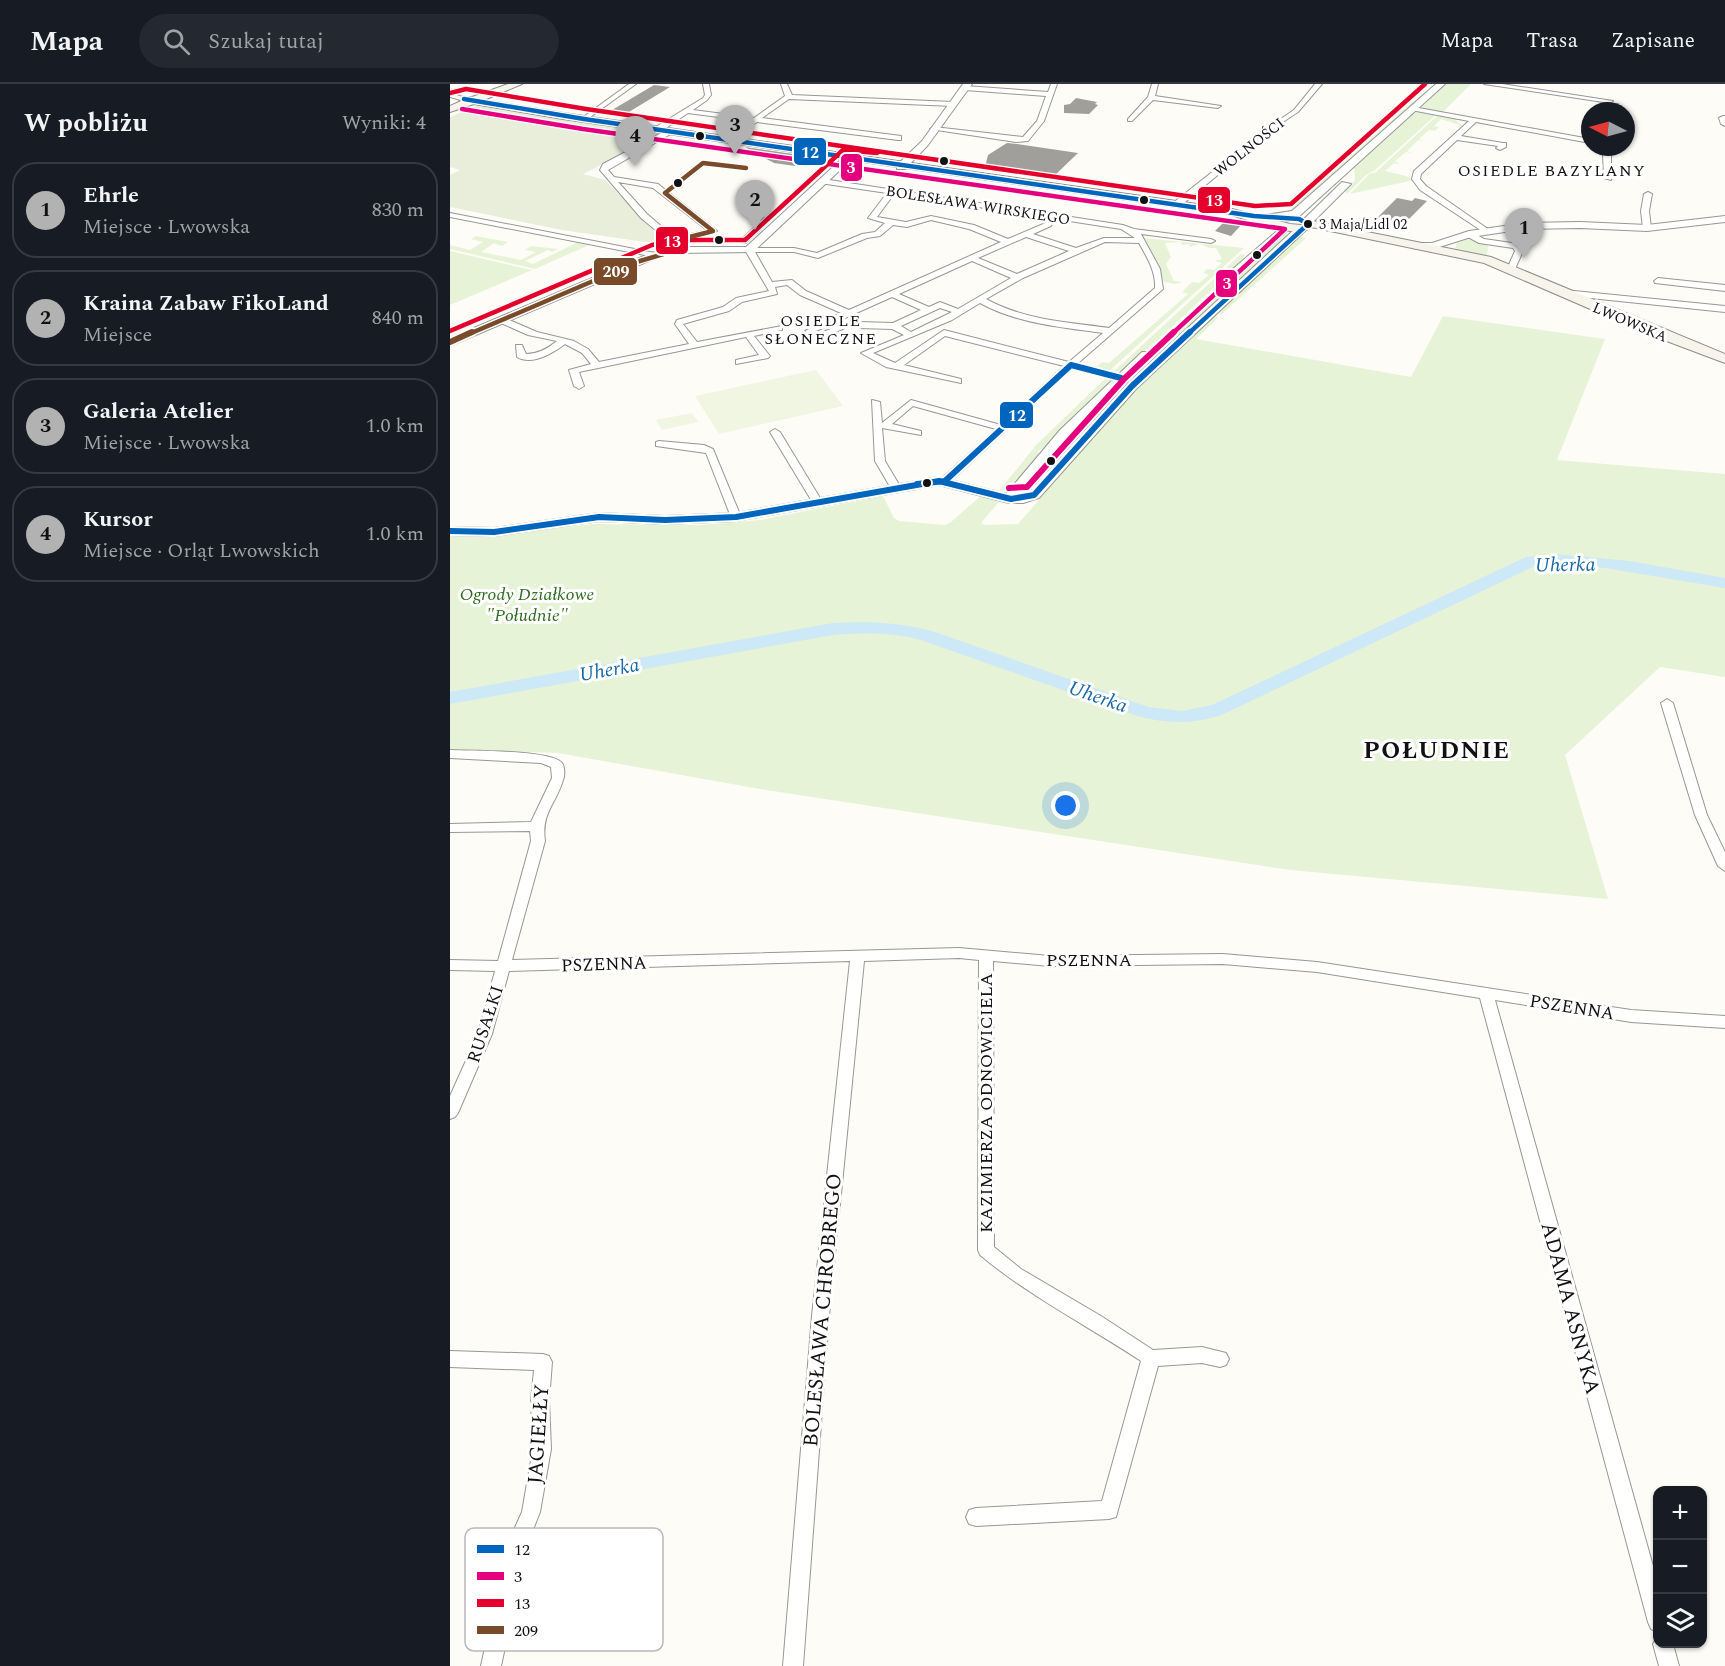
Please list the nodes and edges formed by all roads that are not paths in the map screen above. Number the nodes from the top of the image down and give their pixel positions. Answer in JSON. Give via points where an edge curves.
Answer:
{"nodes":[{"id":1,"x":502,"y":84,"type":"edge"},
{"id":2,"x":517,"y":84,"type":"edge"},
{"id":3,"x":633,"y":84,"type":"edge"},
{"id":4,"x":706,"y":84,"type":"edge"},
{"id":5,"x":784,"y":84,"type":"edge"},
{"id":6,"x":1054,"y":84,"type":"edge"},
{"id":7,"x":1155,"y":84,"type":"edge"},
{"id":8,"x":1319,"y":84,"type":"edge"},
{"id":9,"x":1441,"y":84,"type":"edge"},
{"id":10,"x":1487,"y":84,"type":"edge"},
{"id":11,"x":966,"y":86,"type":"edge"},
{"id":12,"x":486,"y":93,"type":"junction"},
{"id":13,"x":1049,"y":94,"type":"junction"},
{"id":14,"x":450,"y":95,"type":"edge"},
{"id":15,"x":787,"y":97,"type":"junction"},
{"id":16,"x":1151,"y":98,"type":"junction"},
{"id":17,"x":469,"y":100,"type":"junction"},
{"id":18,"x":1610,"y":101,"type":"dead end"},
{"id":19,"x":450,"y":104,"type":"edge"},
{"id":20,"x":698,"y":104,"type":"junction"},
{"id":21,"x":953,"y":104,"type":"junction"},
{"id":22,"x":1218,"y":106,"type":"dead end"},
{"id":23,"x":450,"y":109,"type":"edge"},
{"id":24,"x":1413,"y":109,"type":"junction"},
{"id":25,"x":687,"y":111,"type":"junction"},
{"id":26,"x":765,"y":113,"type":"junction"},
{"id":27,"x":584,"y":119,"type":"junction"},
{"id":28,"x":756,"y":120,"type":"junction"},
{"id":29,"x":1130,"y":120,"type":"dead end"},
{"id":30,"x":1474,"y":120,"type":"junction"},
{"id":31,"x":657,"y":130,"type":"junction"},
{"id":32,"x":670,"y":132,"type":"junction"},
{"id":33,"x":931,"y":134,"type":"junction"},
{"id":34,"x":1455,"y":137,"type":"junction"},
{"id":35,"x":898,"y":138,"type":"dead end"},
{"id":36,"x":1581,"y":139,"type":"edge"},
{"id":37,"x":728,"y":140,"type":"junction"},
{"id":38,"x":1500,"y":148,"type":"dead end"},
{"id":39,"x":1608,"y":156,"type":"edge"},
{"id":40,"x":849,"y":158,"type":"junction"},
{"id":41,"x":900,"y":165,"type":"junction"},
{"id":42,"x":1347,"y":168,"type":"junction"},
{"id":43,"x":1608,"y":178,"type":"dead end"},
{"id":44,"x":613,"y":179,"type":"junction"},
{"id":45,"x":823,"y":181,"type":"junction"},
{"id":46,"x":891,"y":192,"type":"junction"},
{"id":47,"x":1648,"y":194,"type":"dead end"},
{"id":48,"x":1176,"y":205,"type":"junction"},
{"id":49,"x":993,"y":207,"type":"junction"},
{"id":50,"x":450,"y":215,"type":"edge"},
{"id":51,"x":1269,"y":219,"type":"junction"},
{"id":52,"x":1725,"y":219,"type":"edge"},
{"id":53,"x":891,"y":222,"type":"junction"},
{"id":54,"x":1048,"y":224,"type":"dead end"},
{"id":55,"x":1299,"y":225,"type":"junction"},
{"id":56,"x":971,"y":226,"type":"junction"},
{"id":57,"x":1647,"y":228,"type":"junction"},
{"id":58,"x":1132,"y":231,"type":"junction"},
{"id":59,"x":1485,"y":231,"type":"junction"},
{"id":60,"x":1469,"y":234,"type":"junction"},
{"id":61,"x":1028,"y":235,"type":"junction"},
{"id":62,"x":1141,"y":241,"type":"junction"},
{"id":63,"x":1211,"y":241,"type":"dead end"},
{"id":64,"x":1008,"y":242,"type":"junction"},
{"id":65,"x":675,"y":246,"type":"junction"},
{"id":66,"x":1440,"y":247,"type":"junction"},
{"id":67,"x":749,"y":250,"type":"junction"},
{"id":68,"x":1076,"y":251,"type":"junction"},
{"id":69,"x":655,"y":255,"type":"junction"},
{"id":70,"x":971,"y":258,"type":"junction"},
{"id":71,"x":1488,"y":264,"type":"junction"},
{"id":72,"x":1510,"y":268,"type":"junction"},
{"id":73,"x":1017,"y":277,"type":"junction"},
{"id":74,"x":1658,"y":281,"type":"dead end"},
{"id":75,"x":1536,"y":282,"type":"junction"},
{"id":76,"x":771,"y":285,"type":"junction"},
{"id":77,"x":1725,"y":288,"type":"edge"},
{"id":78,"x":1562,"y":293,"type":"junction"},
{"id":79,"x":893,"y":294,"type":"junction"},
{"id":80,"x":981,"y":300,"type":"junction"},
{"id":81,"x":1725,"y":309,"type":"edge"},
{"id":82,"x":928,"y":310,"type":"junction"},
{"id":83,"x":959,"y":312,"type":"junction"},
{"id":84,"x":848,"y":313,"type":"junction"},
{"id":85,"x":504,"y":321,"type":"junction"},
{"id":86,"x":847,"y":325,"type":"dead end"},
{"id":87,"x":859,"y":325,"type":"dead end"},
{"id":88,"x":894,"y":326,"type":"junction"},
{"id":89,"x":779,"y":328,"type":"dead end"},
{"id":90,"x":926,"y":328,"type":"junction"},
{"id":91,"x":1112,"y":331,"type":"junction"},
{"id":92,"x":944,"y":333,"type":"junction"},
{"id":93,"x":911,"y":334,"type":"junction"},
{"id":94,"x":750,"y":335,"type":"junction"},
{"id":95,"x":563,"y":341,"type":"junction"},
{"id":96,"x":450,"y":342,"type":"edge"},
{"id":97,"x":695,"y":346,"type":"junction"},
{"id":98,"x":519,"y":347,"type":"dead end"},
{"id":99,"x":1725,"y":359,"type":"edge"},
{"id":100,"x":739,"y":362,"type":"dead end"},
{"id":101,"x":1071,"y":365,"type":"junction"},
{"id":102,"x":597,"y":366,"type":"junction"},
{"id":103,"x":897,"y":366,"type":"junction"},
{"id":104,"x":1121,"y":378,"type":"junction"},
{"id":105,"x":957,"y":381,"type":"dead end"},
{"id":106,"x":579,"y":386,"type":"dead end"},
{"id":107,"x":875,"y":402,"type":"dead end"},
{"id":108,"x":881,"y":425,"type":"junction"},
{"id":109,"x":1002,"y":428,"type":"junction"},
{"id":110,"x":775,"y":432,"type":"dead end"},
{"id":111,"x":918,"y":433,"type":"dead end"},
{"id":112,"x":659,"y":444,"type":"dead end"},
{"id":113,"x":945,"y":481,"type":"junction"},
{"id":114,"x":896,"y":488,"type":"junction"},
{"id":115,"x":1008,"y":499,"type":"junction"},
{"id":116,"x":818,"y":503,"type":"junction"},
{"id":117,"x":736,"y":517,"type":"junction"},
{"id":118,"x":450,"y":531,"type":"edge"},
{"id":119,"x":1667,"y":703,"type":"dead end"},
{"id":120,"x":450,"y":754,"type":"edge"},
{"id":121,"x":536,"y":826,"type":"junction"},
{"id":122,"x":450,"y":828,"type":"edge"},
{"id":123,"x":1725,"y":866,"type":"edge"},
{"id":124,"x":859,"y":956,"type":"junction"},
{"id":125,"x":986,"y":956,"type":"junction"},
{"id":126,"x":450,"y":965,"type":"edge"},
{"id":127,"x":503,"y":966,"type":"junction"},
{"id":128,"x":1486,"y":993,"type":"junction"},
{"id":129,"x":1725,"y":1022,"type":"edge"},
{"id":130,"x":450,"y":1113,"type":"edge"},
{"id":131,"x":1151,"y":1358,"type":"junction"},
{"id":132,"x":450,"y":1359,"type":"edge"},
{"id":133,"x":1220,"y":1359,"type":"dead end"},
{"id":134,"x":976,"y":1517,"type":"dead end"},
{"id":135,"x":525,"y":1528,"type":"edge"},
{"id":136,"x":1653,"y":1604,"type":"edge"},
{"id":137,"x":1664,"y":1648,"type":"edge"},
{"id":138,"x":494,"y":1651,"type":"edge"},
{"id":139,"x":491,"y":1666,"type":"edge"},
{"id":140,"x":793,"y":1666,"type":"edge"},
{"id":141,"x":1670,"y":1666,"type":"edge"}],
"edges":[{"from":1,"to":12,"type":"main road"},
{"from":2,"to":12,"type":"main road"},
{"from":3,"to":27,"type":"street"},
{"from":4,"to":20,"type":"street","via":[[708,95]]},
{"from":5,"to":15,"type":"street"},
{"from":6,"to":13,"type":"street"},
{"from":7,"to":16,"type":"street"},
{"from":8,"to":48,"type":"street","name":"WOLNOŚCI","via":[[1293,113]]},
{"from":9,"to":24,"type":"street"},
{"from":10,"to":18,"type":"street"},
{"from":11,"to":13,"type":"street"},
{"from":11,"to":21,"type":"street"},
{"from":12,"to":17,"type":"main road"},
{"from":13,"to":33,"type":"street","via":[[1040,121],[1025,139]]},
{"from":14,"to":17,"type":"street","name":"LWOWSKA"},
{"from":15,"to":21,"type":"street"},
{"from":15,"to":26,"type":"street"},
{"from":16,"to":22,"type":"street"},
{"from":16,"to":29,"type":"street"},
{"from":17,"to":19,"type":"main road"},
{"from":17,"to":23,"type":"main road"},
{"from":17,"to":27,"type":"main road","name":"LWOWSKA"},
{"from":20,"to":25,"type":"street"},
{"from":20,"to":26,"type":"street"},
{"from":21,"to":33,"type":"street"},
{"from":24,"to":30,"type":"street"},
{"from":24,"to":42,"type":"street"},
{"from":25,"to":28,"type":"street"},
{"from":25,"to":31,"type":"street"},
{"from":26,"to":28,"type":"street"},
{"from":27,"to":31,"type":"main road","name":"LWOWSKA"},
{"from":28,"to":35,"type":"street"},
{"from":28,"to":37,"type":"street"},
{"from":30,"to":34,"type":"street"},
{"from":30,"to":36,"type":"street"},
{"from":31,"to":32,"type":"main road","name":"LWOWSKA"},
{"from":32,"to":37,"type":"main road","name":"LWOWSKA"},
{"from":32,"to":44,"type":"street","via":[[606,166],[604,173]]},
{"from":33,"to":41,"type":"street"},
{"from":34,"to":38,"type":"street","via":[[1503,146]]},
{"from":34,"to":59,"type":"street","via":[[1417,173],[1416,181]]},
{"from":37,"to":40,"type":"main road","name":"LWOWSKA"},
{"from":39,"to":43,"type":"street"},
{"from":40,"to":41,"type":"main road","name":"LWOWSKA"},
{"from":40,"to":45,"type":"street"},
{"from":41,"to":48,"type":"main road","name":"LWOWSKA"},
{"from":42,"to":55,"type":"street"},
{"from":42,"to":55,"type":"street","via":[[1349,179],[1345,186]]},
{"from":44,"to":65,"type":"street"},
{"from":44,"to":65,"type":"street","via":[[655,186],[713,231]]},
{"from":45,"to":46,"type":"street","name":"BOLESŁAWA WIRSKIEGO"},
{"from":45,"to":67,"type":"street"},
{"from":46,"to":49,"type":"street","name":"BOLESŁAWA WIRSKIEGO"},
{"from":46,"to":53,"type":"street","via":[[872,218]]},
{"from":47,"to":57,"type":"street"},
{"from":48,"to":51,"type":"main road","name":"LWOWSKA"},
{"from":49,"to":56,"type":"street"},
{"from":49,"to":58,"type":"street","name":"BOLESŁAWA WIRSKIEGO"},
{"from":50,"to":69,"type":"street"},
{"from":51,"to":55,"type":"main road","name":"LWOWSKA"},
{"from":51,"to":55,"type":"street"},
{"from":52,"to":57,"type":"street"},
{"from":53,"to":56,"type":"street","via":[[907,225],[932,218]]},
{"from":53,"to":67,"type":"street","via":[[877,234],[818,256],[794,250]]},
{"from":54,"to":61,"type":"street"},
{"from":55,"to":66,"type":"main road","name":"LWOWSKA"},
{"from":55,"to":66,"type":"main road","name":"LWOWSKA"},
{"from":55,"to":104,"type":"street"},
{"from":55,"to":115,"type":"street","via":[[1132,386],[1034,495]]},
{"from":56,"to":64,"type":"street"},
{"from":57,"to":59,"type":"street","via":[[1571,225]]},
{"from":58,"to":62,"type":"street"},
{"from":58,"to":63,"type":"street","name":"BOLESŁAWA WIRSKIEGO"},
{"from":59,"to":60,"type":"street"},
{"from":60,"to":66,"type":"street"},
{"from":60,"to":72,"type":"street","via":[[1482,241],[1516,246],[1519,251]]},
{"from":61,"to":64,"type":"street"},
{"from":61,"to":68,"type":"street"},
{"from":62,"to":68,"type":"street","via":[[1104,240]]},
{"from":62,"to":91,"type":"street","via":[[1161,286]]},
{"from":64,"to":70,"type":"street"},
{"from":65,"to":67,"type":"street"},
{"from":65,"to":69,"type":"street"},
{"from":66,"to":71,"type":"main road","name":"LWOWSKA"},
{"from":66,"to":72,"type":"main road","name":"LWOWSKA"},
{"from":67,"to":76,"type":"street"},
{"from":68,"to":73,"type":"street"},
{"from":69,"to":85,"type":"street"},
{"from":70,"to":73,"type":"street"},
{"from":70,"to":79,"type":"street"},
{"from":71,"to":72,"type":"street","name":"LWOWSKA"},
{"from":71,"to":75,"type":"main road","name":"LWOWSKA"},
{"from":72,"to":75,"type":"main road","name":"LWOWSKA"},
{"from":73,"to":80,"type":"street"},
{"from":74,"to":77,"type":"street"},
{"from":75,"to":78,"type":"main road","name":"LWOWSKA"},
{"from":76,"to":84,"type":"street","via":[[789,282],[802,293]]},
{"from":76,"to":97,"type":"street","via":[[774,290],[770,294],[739,300],[726,309],[680,322]]},
{"from":78,"to":81,"type":"street"},
{"from":78,"to":99,"type":"main road","name":"LWOWSKA"},
{"from":79,"to":82,"type":"street"},
{"from":79,"to":84,"type":"street"},
{"from":80,"to":83,"type":"street"},
{"from":80,"to":91,"type":"street","via":[[995,309],[1048,322]]},
{"from":82,"to":83,"type":"street","via":[[940,305]]},
{"from":82,"to":88,"type":"street"},
{"from":83,"to":90,"type":"street"},
{"from":84,"to":86,"type":"street","via":[[809,331],[821,336]]},
{"from":85,"to":95,"type":"street"},
{"from":85,"to":96,"type":"street"},
{"from":87,"to":88,"type":"street"},
{"from":88,"to":93,"type":"street"},
{"from":89,"to":94,"type":"street"},
{"from":90,"to":92,"type":"street"},
{"from":90,"to":93,"type":"street"},
{"from":91,"to":101,"type":"street"},
{"from":92,"to":101,"type":"street"},
{"from":92,"to":103,"type":"street"},
{"from":93,"to":103,"type":"street","via":[[867,353]]},
{"from":94,"to":97,"type":"street"},
{"from":94,"to":100,"type":"street","via":[[765,356]]},
{"from":95,"to":98,"type":"street","via":[[535,358],[522,357]]},
{"from":95,"to":102,"type":"street","via":[[576,343],[591,354]]},
{"from":97,"to":102,"type":"street"},
{"from":101,"to":104,"type":"street"},
{"from":101,"to":109,"type":"street","via":[[1046,392]]},
{"from":102,"to":106,"type":"street","via":[[574,370]]},
{"from":103,"to":105,"type":"street"},
{"from":104,"to":115,"type":"street","via":[[1065,433]]},
{"from":107,"to":108,"type":"street"},
{"from":108,"to":109,"type":"street","via":[[911,403]]},
{"from":108,"to":111,"type":"street"},
{"from":108,"to":114,"type":"street","via":[[880,461]]},
{"from":109,"to":113,"type":"street","via":[[982,452]]},
{"from":110,"to":116,"type":"street"},
{"from":112,"to":117,"type":"street","via":[[710,451]]},
{"from":113,"to":114,"type":"street"},
{"from":113,"to":115,"type":"street"},
{"from":114,"to":116,"type":"street"},
{"from":116,"to":117,"type":"street"},
{"from":117,"to":118,"type":"street","via":[[599,517],[494,532]]},
{"from":119,"to":123,"type":"street","via":[[1701,815]]},
{"from":120,"to":121,"type":"street","via":[[543,759],[557,765],[558,778]]},
{"from":121,"to":122,"type":"street"},
{"from":121,"to":127,"type":"street","name":"RUSAŁKI","via":[[538,841]]},
{"from":124,"to":125,"type":"street","name":"PSZENNA"},
{"from":124,"to":127,"type":"street","name":"PSZENNA"},
{"from":124,"to":140,"type":"street","name":"BOLESŁAWA CHROBREGO","via":[[840,1112]]},
{"from":125,"to":128,"type":"street","name":"PSZENNA","via":[[1050,961],[1223,959],[1317,967]]},
{"from":125,"to":131,"type":"street","name":"KAZIMIERZA ODNOWICIELA","via":[[986,1250],[1015,1274]]},
{"from":126,"to":127,"type":"street","name":"PSZENNA"},
{"from":127,"to":130,"type":"street","name":"RUSAŁKI","via":[[485,1034]]},
{"from":128,"to":129,"type":"street","name":"PSZENNA","via":[[1631,1016]]},
{"from":128,"to":136,"type":"street","name":"ADAMA ASNYKA"},
{"from":131,"to":133,"type":"street","via":[[1202,1355]]},
{"from":131,"to":134,"type":"street","via":[[1110,1510]]},
{"from":132,"to":135,"type":"street","name":"JAGIEŁŁY","via":[[543,1362],[542,1449]]},
{"from":137,"to":141,"type":"street"},
{"from":138,"to":139,"type":"street","name":"JAGIEŁŁY"}]}
